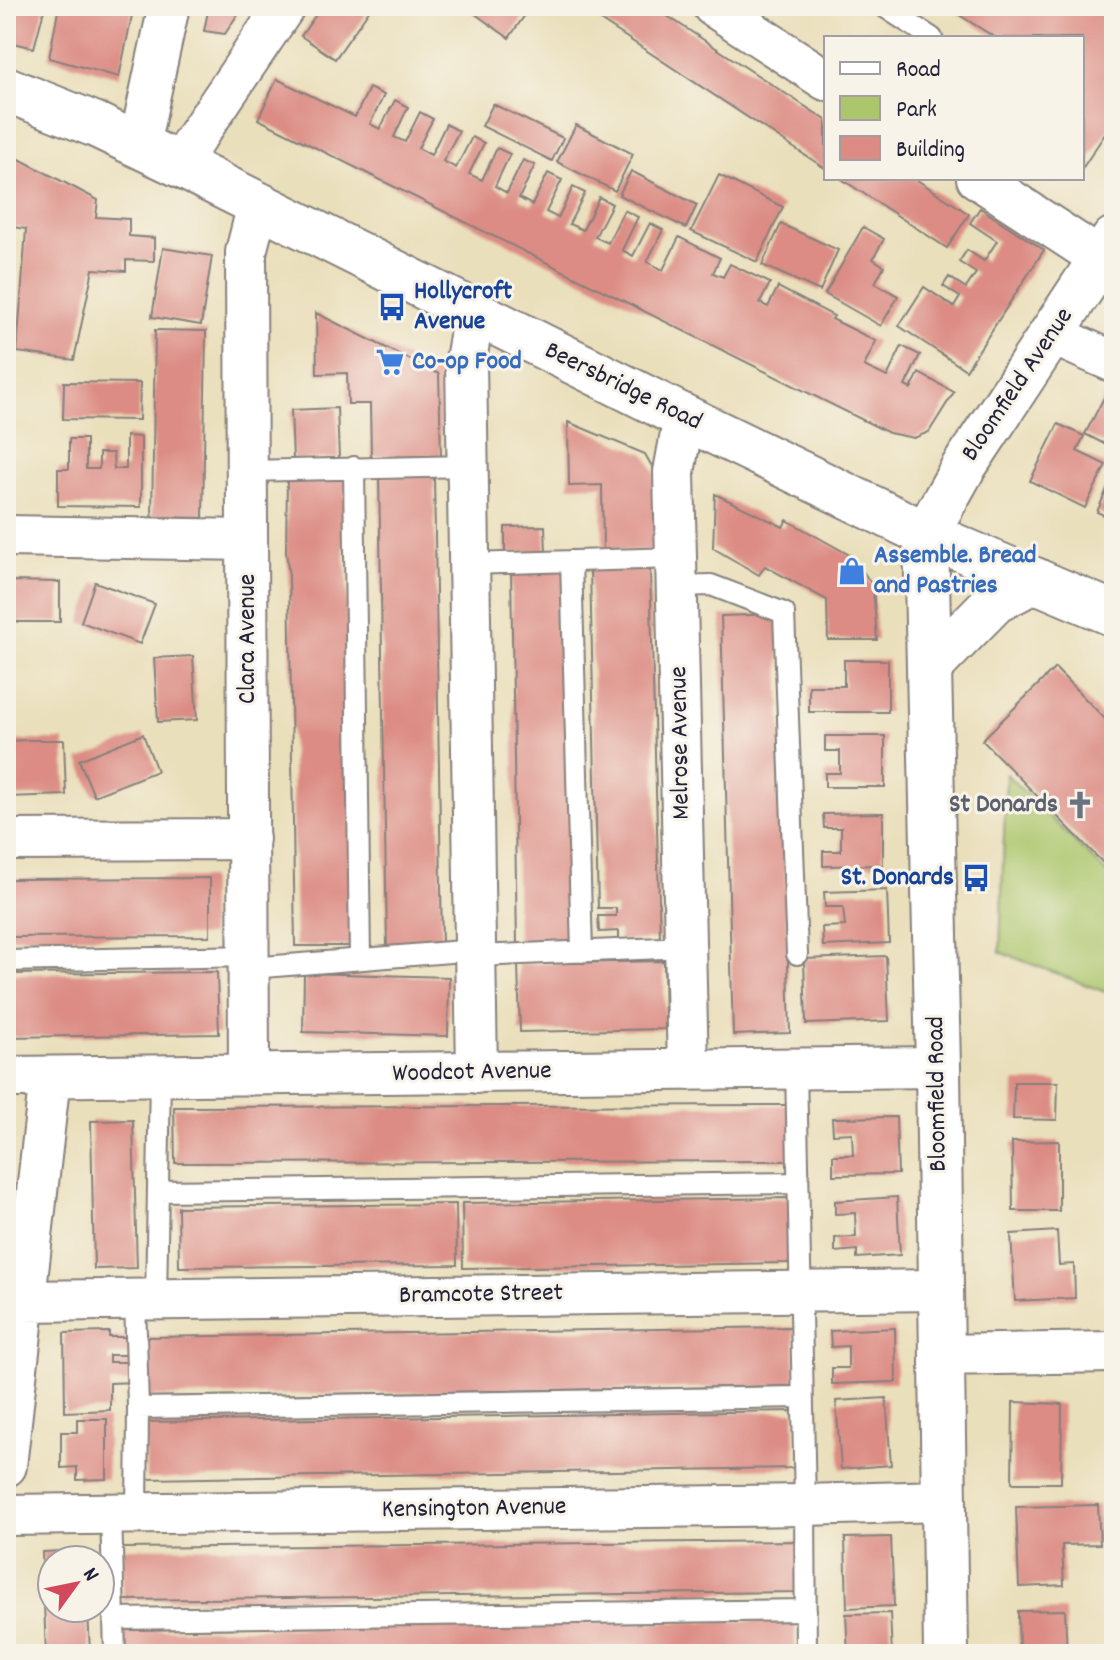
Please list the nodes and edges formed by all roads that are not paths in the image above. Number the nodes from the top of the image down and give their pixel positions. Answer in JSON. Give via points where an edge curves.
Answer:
{"nodes":[{"id":1,"x":169,"y":6,"type":"edge"},
{"id":2,"x":285,"y":6,"type":"edge"},
{"id":3,"x":713,"y":6,"type":"edge"},
{"id":4,"x":883,"y":6,"type":"edge"},
{"id":5,"x":929,"y":36,"type":"edge"},
{"id":6,"x":824,"y":79,"type":"edge"},
{"id":7,"x":6,"y":89,"type":"edge"},
{"id":8,"x":139,"y":145,"type":"junction"},
{"id":9,"x":178,"y":164,"type":"junction"},
{"id":10,"x":981,"y":180,"type":"edge"},
{"id":11,"x":258,"y":205,"type":"junction"},
{"id":12,"x":1108,"y":249,"type":"edge"},
{"id":13,"x":474,"y":313,"type":"junction"},
{"id":14,"x":1051,"y":334,"type":"junction"},
{"id":15,"x":1114,"y":362,"type":"edge"},
{"id":16,"x":684,"y":417,"type":"junction"},
{"id":17,"x":468,"y":466,"type":"junction"},
{"id":18,"x":354,"y":467,"type":"junction"},
{"id":19,"x":247,"y":471,"type":"junction"},
{"id":20,"x":926,"y":534,"type":"junction"},
{"id":21,"x":6,"y":536,"type":"edge"},
{"id":22,"x":247,"y":540,"type":"junction"},
{"id":23,"x":571,"y":561,"type":"junction"},
{"id":24,"x":469,"y":564,"type":"junction"},
{"id":25,"x":677,"y":572,"type":"junction"},
{"id":26,"x":1035,"y":580,"type":"junction"},
{"id":27,"x":1114,"y":614,"type":"edge"},
{"id":28,"x":930,"y":667,"type":"junction"},
{"id":29,"x":249,"y":839,"type":"junction"},
{"id":30,"x":6,"y":840,"type":"edge"},
{"id":31,"x":686,"y":947,"type":"junction"},
{"id":32,"x":582,"y":952,"type":"junction"},
{"id":33,"x":475,"y":953,"type":"junction"},
{"id":34,"x":797,"y":954,"type":"dead end"},
{"id":35,"x":360,"y":959,"type":"junction"},
{"id":36,"x":6,"y":961,"type":"edge"},
{"id":37,"x":251,"y":962,"type":"junction"},
{"id":38,"x":938,"y":1067,"type":"junction"},
{"id":39,"x":796,"y":1068,"type":"junction"},
{"id":40,"x":688,"y":1070,"type":"junction"},
{"id":41,"x":477,"y":1073,"type":"junction"},
{"id":42,"x":249,"y":1075,"type":"junction"},
{"id":43,"x":160,"y":1076,"type":"junction"},
{"id":44,"x":6,"y":1077,"type":"edge"},
{"id":45,"x":50,"y":1077,"type":"junction"},
{"id":46,"x":798,"y":1183,"type":"junction"},
{"id":47,"x":158,"y":1191,"type":"junction"},
{"id":48,"x":939,"y":1290,"type":"junction"},
{"id":49,"x":799,"y":1291,"type":"junction"},
{"id":50,"x":145,"y":1299,"type":"junction"},
{"id":51,"x":23,"y":1301,"type":"junction"},
{"id":52,"x":1114,"y":1352,"type":"edge"},
{"id":53,"x":941,"y":1355,"type":"junction"},
{"id":54,"x":802,"y":1397,"type":"junction"},
{"id":55,"x":138,"y":1408,"type":"junction"},
{"id":56,"x":6,"y":1466,"type":"edge"},
{"id":57,"x":942,"y":1501,"type":"junction"},
{"id":58,"x":805,"y":1505,"type":"junction"},
{"id":59,"x":124,"y":1513,"type":"junction"},
{"id":60,"x":6,"y":1515,"type":"edge"},
{"id":61,"x":116,"y":1607,"type":"edge"},
{"id":62,"x":806,"y":1610,"type":"junction"},
{"id":63,"x":116,"y":1619,"type":"edge"},
{"id":64,"x":115,"y":1624,"type":"edge"},
{"id":65,"x":115,"y":1654,"type":"edge"},
{"id":66,"x":806,"y":1654,"type":"edge"},
{"id":67,"x":946,"y":1654,"type":"edge"}],
"edges":[{"from":1,"to":8,"type":"street"},
{"from":2,"to":9,"type":"street"},
{"from":3,"to":6,"type":"street"},
{"from":4,"to":5,"type":"lane"},
{"from":7,"to":8,"type":"street","name":"Beersbridge Road"},
{"from":8,"to":9,"type":"street","name":"Beersbridge Road"},
{"from":9,"to":11,"type":"street","name":"Beersbridge Road"},
{"from":10,"to":12,"type":"street"},
{"from":11,"to":13,"type":"street","name":"Beersbridge Road"},
{"from":11,"to":19,"type":"street","name":"Clara Avenue","via":[[246,252]]},
{"from":12,"to":14,"type":"street","name":"Bloomfield Avenue"},
{"from":13,"to":16,"type":"street","name":"Beersbridge Road"},
{"from":13,"to":17,"type":"street","via":[[466,360]]},
{"from":14,"to":15,"type":"street"},
{"from":14,"to":20,"type":"street","name":"Bloomfield Avenue"},
{"from":16,"to":20,"type":"street","name":"Beersbridge Road"},
{"from":16,"to":25,"type":"street","name":"Melrose Avenue","via":[[674,472]]},
{"from":17,"to":18,"type":"lane"},
{"from":17,"to":24,"type":"street"},
{"from":18,"to":19,"type":"lane"},
{"from":18,"to":35,"type":"lane"},
{"from":19,"to":22,"type":"street","name":"Clara Avenue"},
{"from":20,"to":26,"type":"street","name":"Beersbridge Road"},
{"from":20,"to":28,"type":"street","name":"Bloomfield Road"},
{"from":21,"to":22,"type":"street"},
{"from":22,"to":29,"type":"street","name":"Clara Avenue"},
{"from":23,"to":24,"type":"lane"},
{"from":23,"to":25,"type":"lane"},
{"from":23,"to":32,"type":"lane"},
{"from":24,"to":33,"type":"street"},
{"from":25,"to":31,"type":"street","name":"Melrose Avenue"},
{"from":25,"to":34,"type":"lane","via":[[784,613]]},
{"from":26,"to":27,"type":"street","name":"Beersbridge Road"},
{"from":26,"to":28,"type":"street","via":[[995,601]]},
{"from":28,"to":38,"type":"street","name":"Bloomfield Road"},
{"from":29,"to":30,"type":"street"},
{"from":29,"to":37,"type":"street","name":"Clara Avenue"},
{"from":31,"to":32,"type":"lane"},
{"from":31,"to":40,"type":"street","name":"Melrose Avenue"},
{"from":32,"to":33,"type":"lane"},
{"from":33,"to":35,"type":"lane"},
{"from":33,"to":41,"type":"street"},
{"from":35,"to":37,"type":"lane"},
{"from":36,"to":37,"type":"lane"},
{"from":37,"to":42,"type":"street","name":"Clara Avenue"},
{"from":38,"to":39,"type":"street","name":"Woodcot Avenue"},
{"from":38,"to":48,"type":"street","name":"Bloomfield Road"},
{"from":39,"to":40,"type":"street","name":"Woodcot Avenue"},
{"from":39,"to":46,"type":"lane"},
{"from":40,"to":41,"type":"street","name":"Woodcot Avenue"},
{"from":41,"to":42,"type":"street","name":"Woodcot Avenue"},
{"from":42,"to":43,"type":"street","name":"Woodcot Avenue"},
{"from":43,"to":45,"type":"street","name":"Woodcot Avenue"},
{"from":43,"to":47,"type":"lane"},
{"from":44,"to":45,"type":"street","name":"Woodcot Avenue"},
{"from":45,"to":51,"type":"street"},
{"from":46,"to":47,"type":"lane"},
{"from":46,"to":49,"type":"lane"},
{"from":47,"to":50,"type":"lane"},
{"from":48,"to":49,"type":"street","name":"Bramcote Street"},
{"from":48,"to":53,"type":"street","name":"Bloomfield Road"},
{"from":49,"to":50,"type":"street","name":"Bramcote Street"},
{"from":49,"to":54,"type":"lane"},
{"from":50,"to":51,"type":"street","name":"Bramcote Street"},
{"from":50,"to":55,"type":"lane"},
{"from":51,"to":56,"type":"street"},
{"from":52,"to":53,"type":"street"},
{"from":53,"to":57,"type":"street","name":"Bloomfield Road"},
{"from":54,"to":55,"type":"lane"},
{"from":54,"to":58,"type":"lane"},
{"from":55,"to":59,"type":"lane"},
{"from":57,"to":58,"type":"street","name":"Kensington Avenue"},
{"from":57,"to":67,"type":"street","name":"Bloomfield Road"},
{"from":58,"to":59,"type":"street","name":"Kensington Avenue"},
{"from":58,"to":62,"type":"lane"},
{"from":59,"to":60,"type":"street","name":"Kensington Avenue"},
{"from":59,"to":61,"type":"lane"},
{"from":62,"to":63,"type":"lane"},
{"from":62,"to":66,"type":"lane"},
{"from":64,"to":65,"type":"lane"}]}
